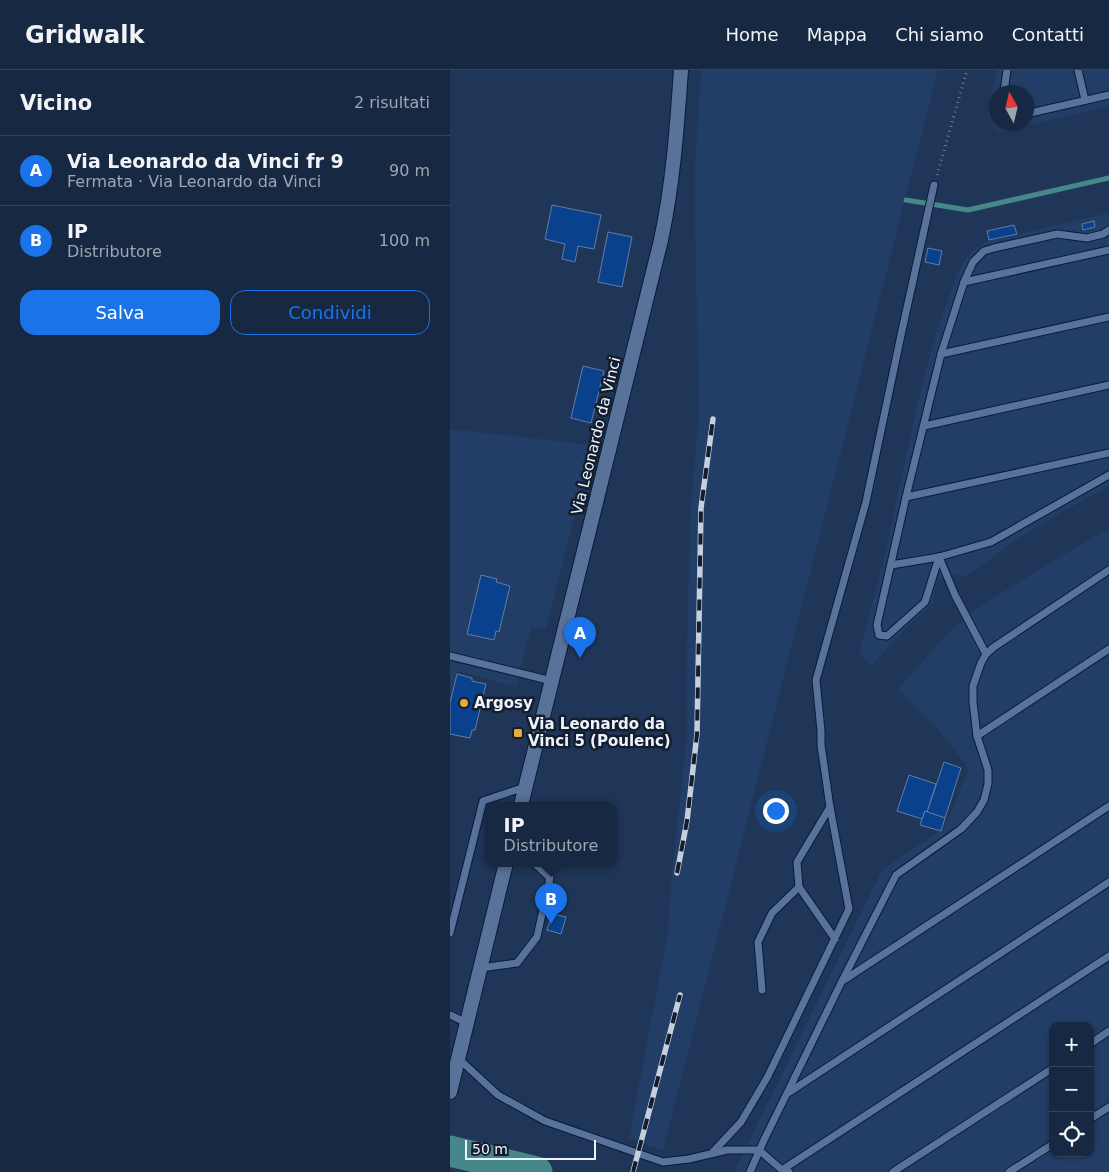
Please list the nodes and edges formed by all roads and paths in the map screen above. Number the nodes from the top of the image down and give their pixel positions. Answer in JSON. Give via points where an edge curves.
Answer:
{"nodes":[{"id":1,"x":681,"y":70,"type":"edge"},
{"id":2,"x":967,"y":70,"type":"edge"},
{"id":3,"x":1007,"y":70,"type":"edge"},
{"id":4,"x":1078,"y":70,"type":"edge"},
{"id":5,"x":1005,"y":85,"type":"edge"},
{"id":6,"x":1109,"y":95,"type":"edge"},
{"id":7,"x":1085,"y":100,"type":"junction"},
{"id":8,"x":1034,"y":112,"type":"edge"},
{"id":9,"x":934,"y":185,"type":"joint"},
{"id":10,"x":1109,"y":230,"type":"edge"},
{"id":11,"x":1109,"y":250,"type":"edge"},
{"id":12,"x":964,"y":282,"type":"junction"},
{"id":13,"x":1109,"y":318,"type":"edge"},
{"id":14,"x":941,"y":354,"type":"junction"},
{"id":15,"x":1109,"y":385,"type":"edge"},
{"id":16,"x":924,"y":426,"type":"junction"},
{"id":17,"x":1109,"y":453,"type":"edge"},
{"id":18,"x":1109,"y":475,"type":"edge"},
{"id":19,"x":906,"y":498,"type":"junction"},
{"id":20,"x":939,"y":557,"type":"junction"},
{"id":21,"x":891,"y":565,"type":"junction"},
{"id":22,"x":1109,"y":570,"type":"edge"},
{"id":23,"x":1109,"y":649,"type":"edge"},
{"id":24,"x":986,"y":654,"type":"junction"},
{"id":25,"x":450,"y":656,"type":"edge"},
{"id":26,"x":552,"y":681,"type":"junction"},
{"id":27,"x":977,"y":736,"type":"junction"},
{"id":28,"x":526,"y":786,"type":"junction"},
{"id":29,"x":522,"y":802,"type":"edge"},
{"id":30,"x":1109,"y":806,"type":"edge"},
{"id":31,"x":830,"y":807,"type":"junction"},
{"id":32,"x":505,"y":867,"type":"edge"},
{"id":33,"x":538,"y":867,"type":"edge"},
{"id":34,"x":1109,"y":882,"type":"edge"},
{"id":35,"x":799,"y":887,"type":"junction"},
{"id":36,"x":452,"y":914,"type":"edge"},
{"id":37,"x":450,"y":933,"type":"edge"},
{"id":38,"x":834,"y":939,"type":"junction"},
{"id":39,"x":1109,"y":956,"type":"edge"},
{"id":40,"x":480,"y":968,"type":"junction"},
{"id":41,"x":842,"y":981,"type":"junction"},
{"id":42,"x":762,"y":990,"type":"dead end"},
{"id":43,"x":450,"y":1015,"type":"edge"},
{"id":44,"x":467,"y":1024,"type":"junction"},
{"id":45,"x":1109,"y":1031,"type":"edge"},
{"id":46,"x":1094,"y":1041,"type":"edge"},
{"id":47,"x":458,"y":1058,"type":"junction"},
{"id":48,"x":1049,"y":1071,"type":"edge"},
{"id":49,"x":450,"y":1092,"type":"edge"},
{"id":50,"x":787,"y":1093,"type":"junction"},
{"id":51,"x":1109,"y":1107,"type":"edge"},
{"id":52,"x":1094,"y":1116,"type":"edge"},
{"id":53,"x":1049,"y":1147,"type":"edge"},
{"id":54,"x":760,"y":1150,"type":"junction"},
{"id":55,"x":712,"y":1153,"type":"junction"},
{"id":56,"x":786,"y":1171,"type":"edge"},
{"id":57,"x":750,"y":1172,"type":"edge"},
{"id":58,"x":893,"y":1172,"type":"edge"},
{"id":59,"x":1009,"y":1172,"type":"edge"}],
"edges":[{"from":1,"to":26,"type":"main road","name":"Via Leonardo da Vinci","via":[[673,174],[663,232]]},
{"from":2,"to":9,"type":"path"},
{"from":3,"to":5,"type":"lane"},
{"from":4,"to":7,"type":"lane"},
{"from":6,"to":7,"type":"lane"},
{"from":7,"to":8,"type":"lane"},
{"from":9,"to":31,"type":"lane","via":[[866,502],[816,680]]},
{"from":10,"to":12,"type":"lane","via":[[1087,238],[1056,234],[984,251],[972,262]]},
{"from":11,"to":12,"type":"lane"},
{"from":12,"to":14,"type":"lane"},
{"from":13,"to":14,"type":"lane"},
{"from":14,"to":16,"type":"lane"},
{"from":15,"to":16,"type":"lane"},
{"from":16,"to":19,"type":"lane"},
{"from":17,"to":19,"type":"lane"},
{"from":18,"to":20,"type":"lane","via":[[991,542]]},
{"from":19,"to":21,"type":"lane"},
{"from":20,"to":21,"type":"lane"},
{"from":20,"to":21,"type":"lane","via":[[924,602],[887,636],[879,635],[877,625]]},
{"from":20,"to":24,"type":"lane"},
{"from":22,"to":24,"type":"lane"},
{"from":23,"to":27,"type":"lane"},
{"from":24,"to":27,"type":"lane","via":[[973,686]]},
{"from":25,"to":26,"type":"lane"},
{"from":26,"to":28,"type":"main road","name":"Via Leonardo da Vinci"},
{"from":27,"to":41,"type":"lane","via":[[988,770],[984,800],[961,829],[896,875]]},
{"from":28,"to":29,"type":"main road","name":"Via Leonardo da Vinci"},
{"from":28,"to":36,"type":"lane","via":[[483,801]]},
{"from":30,"to":41,"type":"lane"},
{"from":31,"to":35,"type":"lane","via":[[797,862]]},
{"from":31,"to":38,"type":"lane","via":[[849,909]]},
{"from":32,"to":40,"type":"main road"},
{"from":33,"to":40,"type":"lane","via":[[550,878],[538,937],[517,964]]},
{"from":34,"to":50,"type":"lane"},
{"from":35,"to":38,"type":"lane"},
{"from":35,"to":42,"type":"lane","via":[[772,913],[758,942]]},
{"from":36,"to":37,"type":"lane"},
{"from":38,"to":55,"type":"lane","via":[[768,1076],[741,1122]]},
{"from":39,"to":56,"type":"lane"},
{"from":40,"to":44,"type":"main road"},
{"from":41,"to":50,"type":"lane"},
{"from":43,"to":44,"type":"lane"},
{"from":44,"to":47,"type":"main road"},
{"from":45,"to":46,"type":"lane"},
{"from":47,"to":49,"type":"main road"},
{"from":47,"to":55,"type":"lane","via":[[498,1095],[545,1121],[663,1162],[689,1160]]},
{"from":48,"to":58,"type":"lane"},
{"from":50,"to":54,"type":"lane"},
{"from":51,"to":52,"type":"lane"},
{"from":53,"to":59,"type":"lane"},
{"from":54,"to":55,"type":"lane"},
{"from":54,"to":56,"type":"lane"},
{"from":54,"to":57,"type":"lane"}]}
